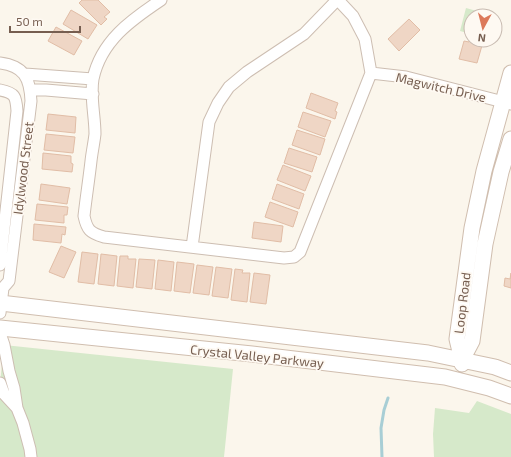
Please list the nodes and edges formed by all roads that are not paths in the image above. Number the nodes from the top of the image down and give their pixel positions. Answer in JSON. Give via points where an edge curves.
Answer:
{"nodes":[{"id":1,"x":161,"y":0,"type":"edge"},
{"id":2,"x":338,"y":0,"type":"edge"},
{"id":3,"x":0,"y":63,"type":"edge"},
{"id":4,"x":371,"y":73,"type":"junction"},
{"id":5,"x":511,"y":73,"type":"edge"},
{"id":6,"x":25,"y":74,"type":"junction"},
{"id":7,"x":93,"y":79,"type":"junction"},
{"id":8,"x":0,"y":90,"type":"edge"},
{"id":9,"x":30,"y":90,"type":"junction"},
{"id":10,"x":92,"y":94,"type":"junction"},
{"id":11,"x":507,"y":103,"type":"edge"},
{"id":12,"x":511,"y":139,"type":"edge"},
{"id":13,"x":192,"y":248,"type":"junction"},
{"id":14,"x":0,"y":264,"type":"edge"},
{"id":15,"x":2,"y":285,"type":"edge"},
{"id":16,"x":0,"y":307,"type":"edge"},
{"id":17,"x":0,"y":328,"type":"edge"},
{"id":18,"x":0,"y":333,"type":"edge"},
{"id":19,"x":462,"y":360,"type":"junction"},
{"id":20,"x":511,"y":372,"type":"edge"},
{"id":21,"x":459,"y":381,"type":"junction"},
{"id":22,"x":0,"y":383,"type":"edge"},
{"id":23,"x":511,"y":396,"type":"edge"},
{"id":24,"x":17,"y":408,"type":"junction"},
{"id":25,"x":30,"y":457,"type":"edge"}],
"edges":[{"from":1,"to":7,"type":"street","via":[[121,29],[100,58]]},
{"from":2,"to":4,"type":"street","via":[[353,16],[365,39]]},
{"from":2,"to":13,"type":"street","via":[[304,34],[228,87],[218,103],[210,122]]},
{"from":3,"to":6,"type":"street","via":[[14,66]]},
{"from":4,"to":11,"type":"street","name":"Magwitch Drive","via":[[406,77]]},
{"from":4,"to":13,"type":"street","via":[[300,252],[294,257],[284,258]]},
{"from":5,"to":11,"type":"main road","name":"Loop Road"},
{"from":6,"to":7,"type":"street"},
{"from":6,"to":9,"type":"street","name":"Idylwood Street"},
{"from":7,"to":10,"type":"street"},
{"from":8,"to":14,"type":"street","name":"Idylwood Street","via":[[13,94],[16,98],[17,111]]},
{"from":9,"to":10,"type":"street"},
{"from":9,"to":15,"type":"street","name":"Idylwood Street","via":[[9,281]]},
{"from":10,"to":13,"type":"street","via":[[95,133],[84,216],[86,226],[94,234],[104,237]]},
{"from":11,"to":19,"type":"main road","name":"Loop Road","via":[[484,171],[472,228],[457,339]]},
{"from":12,"to":19,"type":"main road","name":"Loop Road","via":[[484,244],[472,341]]},
{"from":15,"to":16,"type":"street","name":"Idylwood Street"},
{"from":16,"to":19,"type":"main road","name":"Crystal Valley Parkway","via":[[428,353]]},
{"from":17,"to":21,"type":"main road","name":"Crystal Valley Parkway","via":[[252,354]]},
{"from":18,"to":24,"type":"street"},
{"from":19,"to":20,"type":"main road","name":"Crystal Valley Parkway"},
{"from":19,"to":21,"type":"main road"},
{"from":21,"to":23,"type":"main road","name":"Crystal Valley Parkway"},
{"from":22,"to":24,"type":"street","via":[[4,394]]},
{"from":24,"to":25,"type":"street","via":[[30,449]]}]}
